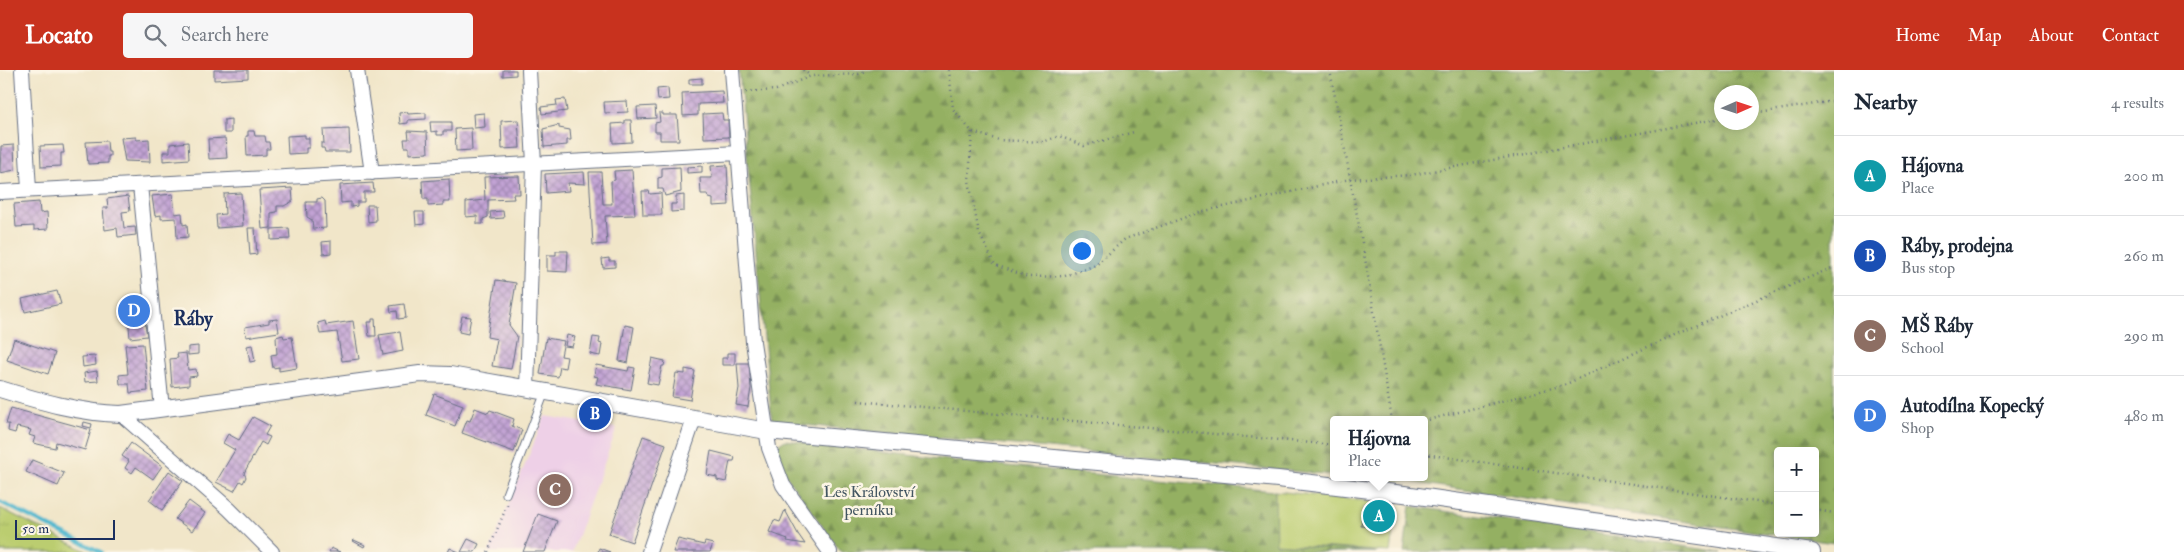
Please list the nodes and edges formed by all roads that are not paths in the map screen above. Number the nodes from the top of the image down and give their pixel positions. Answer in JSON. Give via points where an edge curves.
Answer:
{"nodes":[{"id":1,"x":22,"y":70,"type":"edge"},
{"id":2,"x":357,"y":70,"type":"edge"},
{"id":3,"x":529,"y":70,"type":"edge"},
{"id":4,"x":732,"y":70,"type":"edge"},
{"id":5,"x":738,"y":153,"type":"junction"},
{"id":6,"x":534,"y":164,"type":"junction"},
{"id":7,"x":372,"y":173,"type":"junction"},
{"id":8,"x":140,"y":185,"type":"junction"},
{"id":9,"x":29,"y":190,"type":"junction"},
{"id":10,"x":0,"y":192,"type":"edge"},
{"id":11,"x":0,"y":389,"type":"edge"},
{"id":12,"x":527,"y":389,"type":"junction"},
{"id":13,"x":545,"y":392,"type":"junction"},
{"id":14,"x":162,"y":409,"type":"junction"},
{"id":15,"x":121,"y":414,"type":"junction"},
{"id":16,"x":694,"y":419,"type":"junction"},
{"id":17,"x":767,"y":431,"type":"junction"},
{"id":18,"x":506,"y":494,"type":"dead end"},
{"id":19,"x":272,"y":552,"type":"edge"},
{"id":20,"x":649,"y":552,"type":"edge"},
{"id":21,"x":830,"y":552,"type":"edge"},
{"id":22,"x":1812,"y":552,"type":"edge"}],
"edges":[{"from":1,"to":9,"type":"street"},
{"from":2,"to":7,"type":"street"},
{"from":3,"to":6,"type":"street"},
{"from":4,"to":5,"type":"street"},
{"from":5,"to":6,"type":"street"},
{"from":5,"to":17,"type":"street","via":[[754,342]]},
{"from":6,"to":7,"type":"street"},
{"from":6,"to":12,"type":"street"},
{"from":7,"to":8,"type":"street"},
{"from":8,"to":9,"type":"street"},
{"from":8,"to":14,"type":"street"},
{"from":9,"to":10,"type":"street"},
{"from":11,"to":15,"type":"street","via":[[99,413]]},
{"from":12,"to":13,"type":"street"},
{"from":12,"to":14,"type":"street","via":[[450,375],[420,374]]},
{"from":13,"to":16,"type":"street"},
{"from":13,"to":18,"type":"lane"},
{"from":14,"to":15,"type":"street"},
{"from":15,"to":19,"type":"street","via":[[229,509]]},
{"from":16,"to":17,"type":"street"},
{"from":16,"to":20,"type":"street"},
{"from":17,"to":21,"type":"street","via":[[769,448],[782,485]]},
{"from":17,"to":22,"type":"street","via":[[1297,481]]}]}
